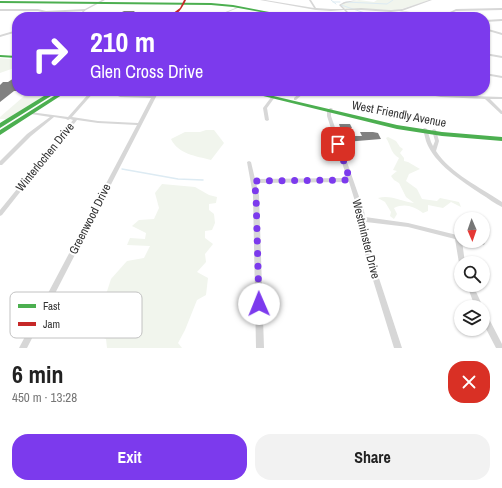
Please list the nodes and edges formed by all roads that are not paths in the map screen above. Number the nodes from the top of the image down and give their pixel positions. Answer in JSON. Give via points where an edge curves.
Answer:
{"nodes":[{"id":1,"x":261,"y":0,"type":"edge"},
{"id":2,"x":310,"y":0,"type":"edge"},
{"id":3,"x":356,"y":0,"type":"edge"},
{"id":4,"x":431,"y":0,"type":"edge"},
{"id":5,"x":102,"y":1,"type":"edge"},
{"id":6,"x":185,"y":1,"type":"edge"},
{"id":7,"x":0,"y":2,"type":"edge"},
{"id":8,"x":238,"y":7,"type":"junction"},
{"id":9,"x":316,"y":9,"type":"junction"},
{"id":10,"x":502,"y":9,"type":"edge"},
{"id":11,"x":0,"y":10,"type":"edge"},
{"id":12,"x":85,"y":10,"type":"junction"},
{"id":13,"x":347,"y":10,"type":"junction"},
{"id":14,"x":399,"y":11,"type":"junction"},
{"id":15,"x":42,"y":12,"type":"edge"},
{"id":16,"x":65,"y":12,"type":"edge"},
{"id":17,"x":82,"y":12,"type":"edge"},
{"id":18,"x":178,"y":12,"type":"edge"},
{"id":19,"x":226,"y":12,"type":"edge"},
{"id":20,"x":268,"y":12,"type":"edge"},
{"id":21,"x":408,"y":12,"type":"edge"},
{"id":22,"x":451,"y":12,"type":"edge"},
{"id":23,"x":502,"y":20,"type":"edge"},
{"id":24,"x":490,"y":21,"type":"edge"},
{"id":25,"x":490,"y":30,"type":"edge"},
{"id":26,"x":12,"y":32,"type":"edge"},
{"id":27,"x":502,"y":34,"type":"edge"},
{"id":28,"x":0,"y":36,"type":"edge"},
{"id":29,"x":490,"y":55,"type":"edge"},
{"id":30,"x":0,"y":56,"type":"edge"},
{"id":31,"x":12,"y":57,"type":"edge"},
{"id":32,"x":502,"y":57,"type":"edge"},
{"id":33,"x":490,"y":75,"type":"edge"},
{"id":34,"x":502,"y":77,"type":"edge"},
{"id":35,"x":48,"y":96,"type":"edge"},
{"id":36,"x":57,"y":96,"type":"edge"},
{"id":37,"x":89,"y":96,"type":"edge"},
{"id":38,"x":120,"y":96,"type":"dead end"},
{"id":39,"x":268,"y":96,"type":"edge"},
{"id":40,"x":282,"y":96,"type":"edge"},
{"id":41,"x":298,"y":96,"type":"edge"},
{"id":42,"x":441,"y":96,"type":"edge"},
{"id":43,"x":272,"y":97,"type":"junction"},
{"id":44,"x":486,"y":97,"type":"junction"},
{"id":45,"x":153,"y":98,"type":"joint"},
{"id":46,"x":502,"y":98,"type":"edge"},
{"id":47,"x":295,"y":99,"type":"junction"},
{"id":48,"x":330,"y":110,"type":"junction"},
{"id":49,"x":31,"y":113,"type":"junction"},
{"id":50,"x":502,"y":113,"type":"edge"},
{"id":51,"x":53,"y":116,"type":"junction"},
{"id":52,"x":68,"y":119,"type":"junction"},
{"id":53,"x":75,"y":120,"type":"junction"},
{"id":54,"x":267,"y":120,"type":"dead end"},
{"id":55,"x":139,"y":124,"type":"junction"},
{"id":56,"x":0,"y":126,"type":"edge"},
{"id":57,"x":425,"y":130,"type":"junction"},
{"id":58,"x":435,"y":132,"type":"junction"},
{"id":59,"x":0,"y":133,"type":"edge"},
{"id":60,"x":502,"y":135,"type":"edge"},
{"id":61,"x":502,"y":139,"type":"edge"},
{"id":62,"x":434,"y":150,"type":"junction"},
{"id":63,"x":250,"y":162,"type":"dead end"},
{"id":64,"x":0,"y":164,"type":"edge"},
{"id":65,"x":350,"y":180,"type":"junction"},
{"id":66,"x":254,"y":181,"type":"junction"},
{"id":67,"x":502,"y":205,"type":"edge"},
{"id":68,"x":0,"y":214,"type":"edge"},
{"id":69,"x":362,"y":219,"type":"junction"},
{"id":70,"x":454,"y":237,"type":"edge"},
{"id":71,"x":52,"y":292,"type":"edge"},
{"id":72,"x":490,"y":329,"type":"edge"},
{"id":73,"x":28,"y":338,"type":"edge"},
{"id":74,"x":23,"y":348,"type":"edge"},
{"id":75,"x":260,"y":348,"type":"edge"},
{"id":76,"x":398,"y":348,"type":"edge"},
{"id":77,"x":500,"y":348,"type":"edge"}],
"edges":[{"from":1,"to":9,"type":"street"},
{"from":2,"to":9,"type":"street"},
{"from":3,"to":13,"type":"street","via":[[340,4]]},
{"from":4,"to":14,"type":"street"},
{"from":5,"to":6,"type":"main road"},
{"from":5,"to":7,"type":"main road"},
{"from":5,"to":12,"type":"street"},
{"from":6,"to":8,"type":"main road"},
{"from":6,"to":18,"type":"main road"},
{"from":8,"to":19,"type":"street"},
{"from":8,"to":20,"type":"main road"},
{"from":9,"to":13,"type":"street"},
{"from":10,"to":22,"type":"street"},
{"from":11,"to":15,"type":"street"},
{"from":12,"to":16,"type":"street"},
{"from":12,"to":17,"type":"street"},
{"from":13,"to":14,"type":"street"},
{"from":14,"to":21,"type":"street"},
{"from":23,"to":24,"type":"street"},
{"from":25,"to":27,"type":"street"},
{"from":26,"to":28,"type":"street"},
{"from":29,"to":32,"type":"street"},
{"from":30,"to":31,"type":"main road"},
{"from":33,"to":34,"type":"street"},
{"from":35,"to":56,"type":"main road"},
{"from":36,"to":49,"type":"main road"},
{"from":37,"to":52,"type":"street"},
{"from":38,"to":45,"type":"street"},
{"from":39,"to":43,"type":"main road","name":"West Friendly Avenue"},
{"from":40,"to":47,"type":"main road","name":"West Friendly Avenue"},
{"from":41,"to":47,"type":"street"},
{"from":42,"to":44,"type":"street"},
{"from":43,"to":48,"type":"main road","name":"West Friendly Avenue"},
{"from":43,"to":54,"type":"street","via":[[265,108]]},
{"from":44,"to":46,"type":"street"},
{"from":44,"to":50,"type":"street"},
{"from":45,"to":55,"type":"street","name":"Greenwood Drive"},
{"from":47,"to":48,"type":"main road","name":"West Friendly Avenue"},
{"from":48,"to":57,"type":"main road","name":"West Friendly Avenue"},
{"from":48,"to":65,"type":"street","name":"Westminster Drive","via":[[328,116]]},
{"from":49,"to":51,"type":"street"},
{"from":49,"to":59,"type":"main road"},
{"from":51,"to":52,"type":"street"},
{"from":51,"to":64,"type":"street","via":[[29,135]]},
{"from":52,"to":53,"type":"street"},
{"from":53,"to":55,"type":"street"},
{"from":53,"to":68,"type":"street","name":"Winterlochen Drive"},
{"from":55,"to":71,"type":"street","name":"Greenwood Drive"},
{"from":57,"to":58,"type":"main road","name":"West Friendly Avenue"},
{"from":57,"to":62,"type":"street","via":[[426,139]]},
{"from":58,"to":60,"type":"main road","name":"West Friendly Avenue"},
{"from":58,"to":61,"type":"main road","name":"West Friendly Avenue"},
{"from":58,"to":62,"type":"street","via":[[438,140]]},
{"from":62,"to":67,"type":"street","via":[[441,162]]},
{"from":63,"to":66,"type":"street"},
{"from":65,"to":66,"type":"street"},
{"from":65,"to":69,"type":"street","name":"Westminster Drive"},
{"from":66,"to":75,"type":"street"},
{"from":69,"to":70,"type":"street"},
{"from":69,"to":76,"type":"street","name":"Westminster Drive","via":[[368,254]]},
{"from":72,"to":77,"type":"street"},
{"from":73,"to":74,"type":"street","name":"Greenwood Drive"}]}
